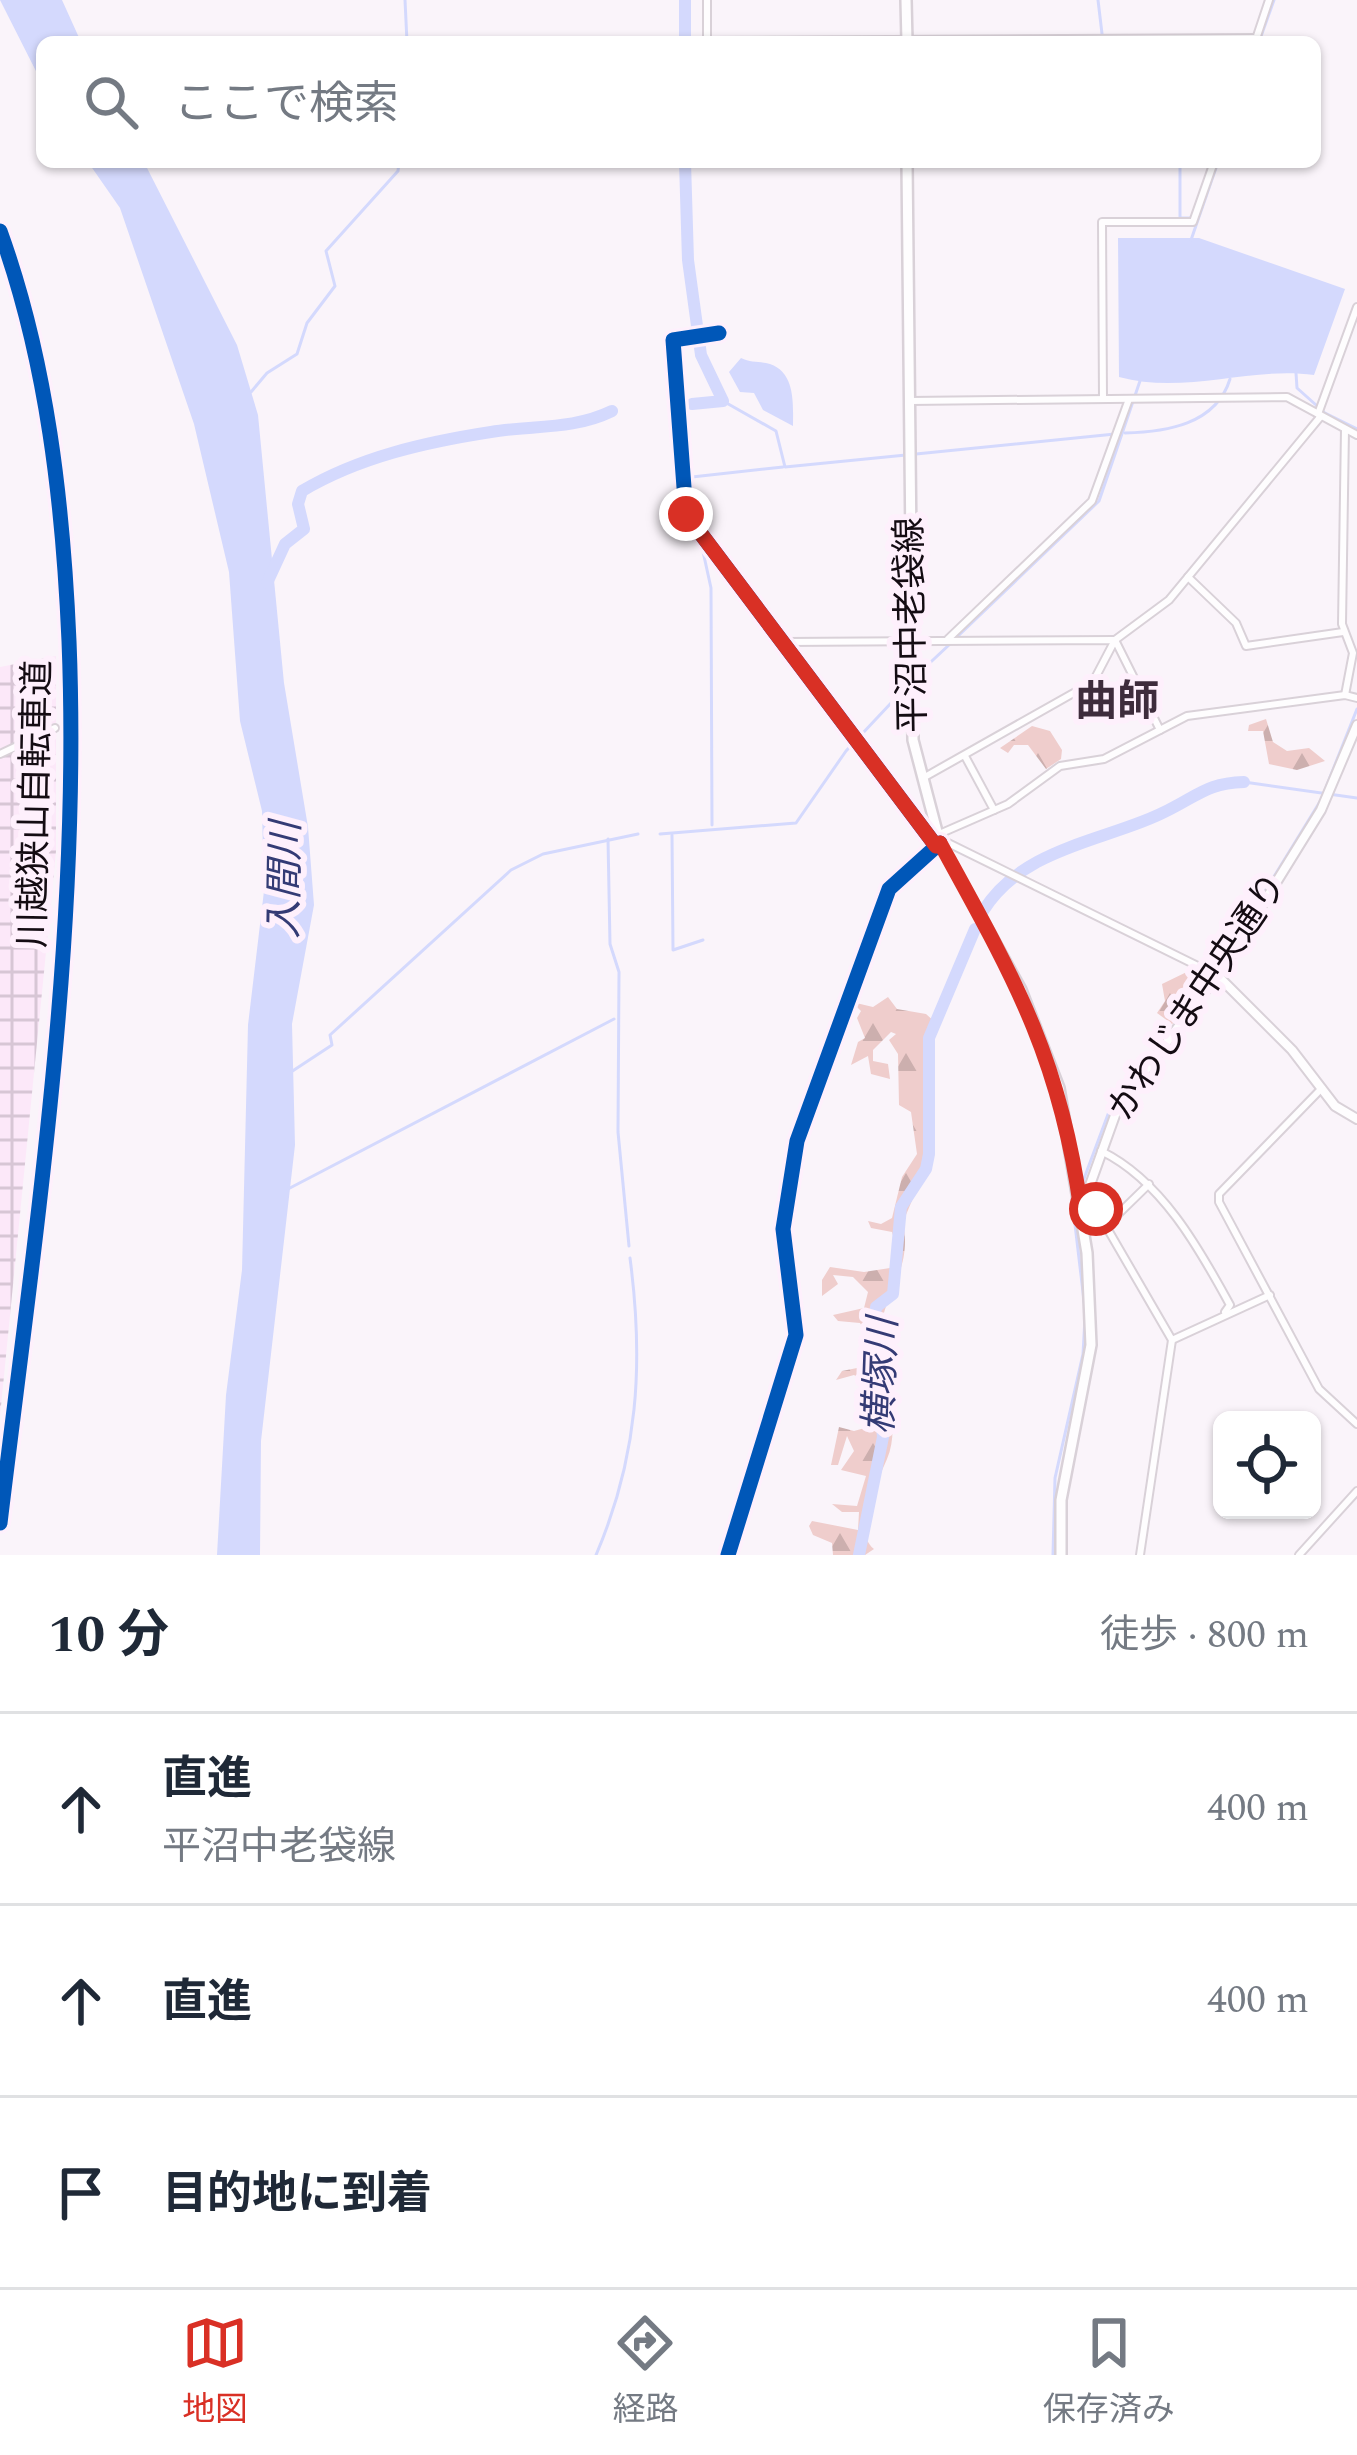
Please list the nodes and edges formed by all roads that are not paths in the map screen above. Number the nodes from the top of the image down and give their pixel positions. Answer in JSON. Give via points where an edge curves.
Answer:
{"nodes":[{"id":1,"x":707,"y":0,"type":"edge"},
{"id":2,"x":906,"y":0,"type":"edge"},
{"id":3,"x":1269,"y":0,"type":"edge"},
{"id":4,"x":707,"y":36,"type":"edge"},
{"id":5,"x":907,"y":36,"type":"edge"},
{"id":6,"x":1257,"y":36,"type":"edge"},
{"id":7,"x":907,"y":168,"type":"edge"},
{"id":8,"x":1212,"y":168,"type":"edge"},
{"id":9,"x":1357,"y":307,"type":"edge"},
{"id":10,"x":719,"y":333,"type":"dead end"},
{"id":11,"x":1103,"y":399,"type":"junction"},
{"id":12,"x":1129,"y":399,"type":"junction"},
{"id":13,"x":910,"y":400,"type":"junction"},
{"id":14,"x":1320,"y":415,"type":"junction"},
{"id":15,"x":1345,"y":429,"type":"junction"},
{"id":16,"x":1357,"y":435,"type":"edge"},
{"id":17,"x":1188,"y":577,"type":"junction"},
{"id":18,"x":1343,"y":632,"type":"junction"},
{"id":19,"x":1115,"y":640,"type":"junction"},
{"id":20,"x":908,"y":641,"type":"junction"},
{"id":21,"x":947,"y":641,"type":"junction"},
{"id":22,"x":784,"y":642,"type":"junction"},
{"id":23,"x":1345,"y":695,"type":"junction"},
{"id":24,"x":1357,"y":698,"type":"edge"},
{"id":25,"x":1357,"y":725,"type":"edge"},
{"id":26,"x":55,"y":728,"type":"dead end"},
{"id":27,"x":1160,"y":730,"type":"junction"},
{"id":28,"x":0,"y":754,"type":"edge"},
{"id":29,"x":966,"y":758,"type":"junction"},
{"id":30,"x":920,"y":780,"type":"junction"},
{"id":31,"x":994,"y":810,"type":"junction"},
{"id":32,"x":938,"y":841,"type":"junction"},
{"id":33,"x":1218,"y":976,"type":"junction"},
{"id":34,"x":1322,"y":1088,"type":"junction"},
{"id":35,"x":1357,"y":1119,"type":"edge"},
{"id":36,"x":1101,"y":1151,"type":"junction"},
{"id":37,"x":1149,"y":1184,"type":"junction"},
{"id":38,"x":1089,"y":1197,"type":"junction"},
{"id":39,"x":1081,"y":1210,"type":"junction"},
{"id":40,"x":1105,"y":1227,"type":"junction"},
{"id":41,"x":1270,"y":1294,"type":"junction"},
{"id":42,"x":1225,"y":1312,"type":"junction"},
{"id":43,"x":1172,"y":1340,"type":"junction"},
{"id":44,"x":1357,"y":1424,"type":"edge"},
{"id":45,"x":1357,"y":1491,"type":"edge"},
{"id":46,"x":728,"y":1555,"type":"edge"},
{"id":47,"x":1061,"y":1555,"type":"edge"},
{"id":48,"x":1140,"y":1555,"type":"edge"},
{"id":49,"x":1300,"y":1555,"type":"edge"}],
"edges":[{"from":1,"to":4,"type":"street"},
{"from":2,"to":5,"type":"main road"},
{"from":3,"to":6,"type":"street"},
{"from":7,"to":13,"type":"main road","name":"平沼中老袋線"},
{"from":8,"to":11,"type":"street","via":[[1193,222],[1102,222]]},
{"from":9,"to":14,"type":"street"},
{"from":10,"to":22,"type":"street","via":[[673,340],[686,514]]},
{"from":11,"to":12,"type":"street"},
{"from":11,"to":13,"type":"street"},
{"from":12,"to":14,"type":"street","via":[[1287,397]]},
{"from":12,"to":21,"type":"street","via":[[1092,501]]},
{"from":13,"to":20,"type":"main road","name":"平沼中老袋線"},
{"from":14,"to":15,"type":"street"},
{"from":14,"to":17,"type":"street"},
{"from":15,"to":16,"type":"street"},
{"from":15,"to":18,"type":"street"},
{"from":17,"to":18,"type":"street","via":[[1236,622],[1246,646]]},
{"from":17,"to":19,"type":"street"},
{"from":18,"to":23,"type":"street","via":[[1353,653]]},
{"from":19,"to":21,"type":"street"},
{"from":19,"to":27,"type":"street"},
{"from":19,"to":29,"type":"street","via":[[1093,682]]},
{"from":20,"to":21,"type":"street"},
{"from":20,"to":22,"type":"street"},
{"from":20,"to":30,"type":"main road","name":"平沼中老袋線"},
{"from":22,"to":32,"type":"street"},
{"from":23,"to":24,"type":"street"},
{"from":23,"to":27,"type":"street","via":[[1204,711]]},
{"from":25,"to":33,"type":"street","name":"かわじま中央通り","via":[[1321,810]]},
{"from":26,"to":28,"type":"street"},
{"from":27,"to":31,"type":"street","via":[[1104,759],[1060,766]]},
{"from":29,"to":30,"type":"street"},
{"from":29,"to":31,"type":"street"},
{"from":30,"to":32,"type":"main road","name":"平沼中老袋線"},
{"from":31,"to":32,"type":"street"},
{"from":32,"to":33,"type":"street"},
{"from":32,"to":39,"type":"main road","name":"平沼中老袋線","via":[[1040,1033],[1067,1120]]},
{"from":32,"to":46,"type":"street","via":[[889,889],[797,1142],[784,1213],[796,1335]]},
{"from":33,"to":34,"type":"street"},
{"from":33,"to":36,"type":"street","name":"かわじま中央通り","via":[[1124,1098]]},
{"from":34,"to":35,"type":"street"},
{"from":34,"to":41,"type":"street","via":[[1219,1194]]},
{"from":36,"to":37,"type":"street"},
{"from":36,"to":38,"type":"street","name":"かわじま中央通り"},
{"from":37,"to":40,"type":"street"},
{"from":37,"to":42,"type":"street","via":[[1220,1288]]},
{"from":38,"to":39,"type":"street","name":"かわじま中央通り"},
{"from":38,"to":40,"type":"street"},
{"from":39,"to":47,"type":"main road","name":"平沼中老袋線","via":[[1090,1345],[1061,1501]]},
{"from":40,"to":43,"type":"street"},
{"from":41,"to":42,"type":"street"},
{"from":41,"to":44,"type":"street","via":[[1319,1389]]},
{"from":42,"to":43,"type":"street"},
{"from":43,"to":48,"type":"street"},
{"from":45,"to":49,"type":"street"}]}
